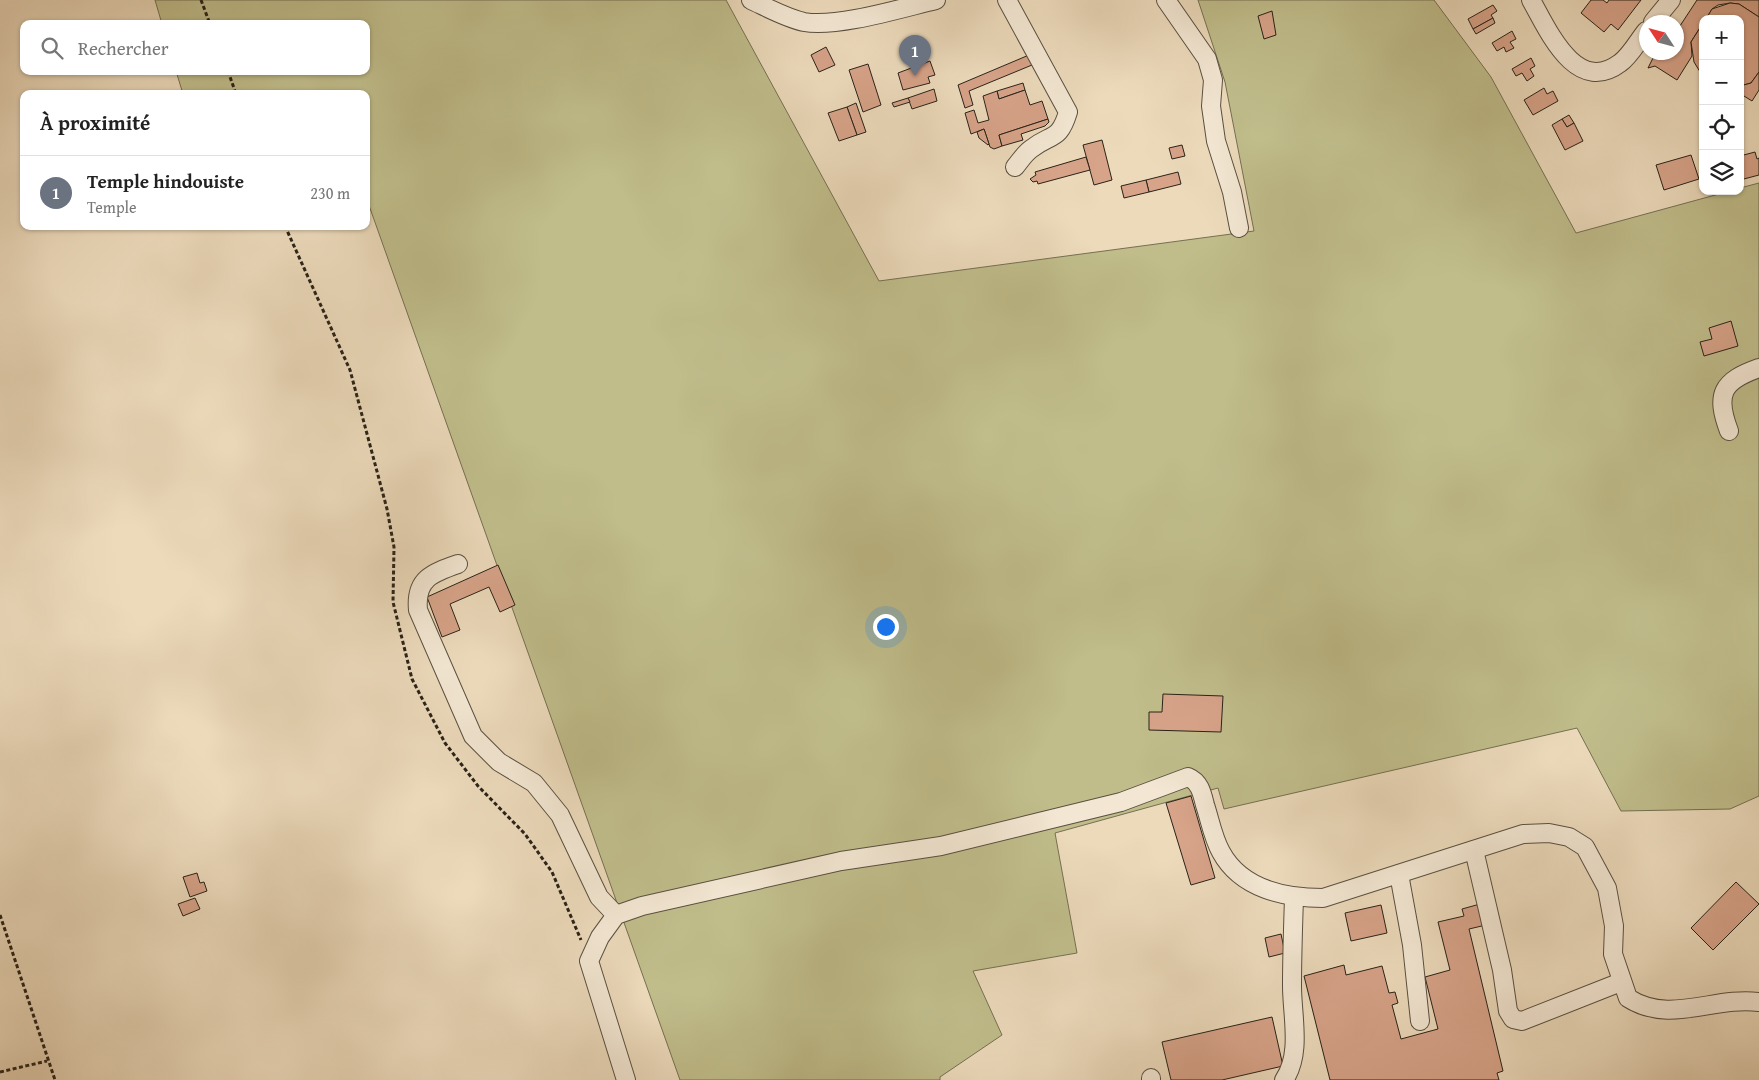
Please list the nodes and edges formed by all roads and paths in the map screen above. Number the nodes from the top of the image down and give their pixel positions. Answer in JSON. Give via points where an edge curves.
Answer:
{"nodes":[{"id":1,"x":201,"y":0,"type":"edge"},
{"id":2,"x":751,"y":0,"type":"edge"},
{"id":3,"x":936,"y":0,"type":"edge"},
{"id":4,"x":1007,"y":0,"type":"edge"},
{"id":5,"x":1166,"y":0,"type":"edge"},
{"id":6,"x":1531,"y":0,"type":"edge"},
{"id":7,"x":1671,"y":0,"type":"edge"},
{"id":8,"x":1659,"y":15,"type":"edge"},
{"id":9,"x":208,"y":20,"type":"edge"},
{"id":10,"x":1639,"y":40,"type":"edge"},
{"id":11,"x":229,"y":75,"type":"edge"},
{"id":12,"x":235,"y":90,"type":"edge"},
{"id":13,"x":1015,"y":167,"type":"dead end"},
{"id":14,"x":1240,"y":228,"type":"dead end"},
{"id":15,"x":1759,"y":368,"type":"edge"},
{"id":16,"x":1729,"y":431,"type":"dead end"},
{"id":17,"x":458,"y":564,"type":"dead end"},
{"id":18,"x":1474,"y":850,"type":"junction"},
{"id":19,"x":1399,"y":874,"type":"junction"},
{"id":20,"x":1294,"y":898,"type":"junction"},
{"id":21,"x":0,"y":915,"type":"edge"},
{"id":22,"x":616,"y":915,"type":"junction"},
{"id":23,"x":1621,"y":982,"type":"junction"},
{"id":24,"x":1759,"y":1002,"type":"edge"},
{"id":25,"x":1420,"y":1021,"type":"dead end"},
{"id":26,"x":47,"y":1061,"type":"junction"},
{"id":27,"x":0,"y":1072,"type":"edge"},
{"id":28,"x":55,"y":1080,"type":"edge"},
{"id":29,"x":626,"y":1080,"type":"edge"},
{"id":30,"x":1284,"y":1080,"type":"edge"}],
"edges":[{"from":1,"to":9,"type":"path"},
{"from":2,"to":3,"type":"street","via":[[805,22],[835,21]]},
{"from":4,"to":13,"type":"street","via":[[1068,112],[1063,129],[1031,149]]},
{"from":5,"to":14,"type":"street","via":[[1207,59],[1213,80],[1211,106],[1216,141]]},
{"from":6,"to":10,"type":"street","via":[[1558,46],[1571,62],[1587,71],[1604,71],[1620,63]]},
{"from":7,"to":8,"type":"street"},
{"from":11,"to":12,"type":"path"},
{"from":15,"to":16,"type":"street","via":[[1742,374],[1724,392],[1720,404]]},
{"from":17,"to":22,"type":"street","via":[[435,572],[421,584],[417,597],[418,610],[449,684],[473,736],[499,762],[534,783],[560,815],[599,897]]},
{"from":18,"to":19,"type":"street"},
{"from":18,"to":23,"type":"street","via":[[1523,834],[1548,833],[1569,837],[1585,847],[1607,888],[1614,926],[1613,954]]},
{"from":18,"to":23,"type":"street","via":[[1502,970],[1508,1012],[1513,1019],[1522,1021]]},
{"from":19,"to":20,"type":"street","via":[[1323,898]]},
{"from":19,"to":25,"type":"street","via":[[1412,945]]},
{"from":20,"to":22,"type":"street","via":[[1266,890],[1243,878],[1221,852],[1199,785],[1188,777],[1121,802],[941,846],[760,879]]},
{"from":20,"to":30,"type":"street","via":[[1294,1046],[1291,1070]]},
{"from":21,"to":26,"type":"path"},
{"from":22,"to":29,"type":"street","via":[[600,937],[589,961]]},
{"from":23,"to":24,"type":"street","via":[[1628,998],[1651,1010],[1688,1009],[1742,1000]]},
{"from":26,"to":27,"type":"path"},
{"from":26,"to":28,"type":"path"}]}
